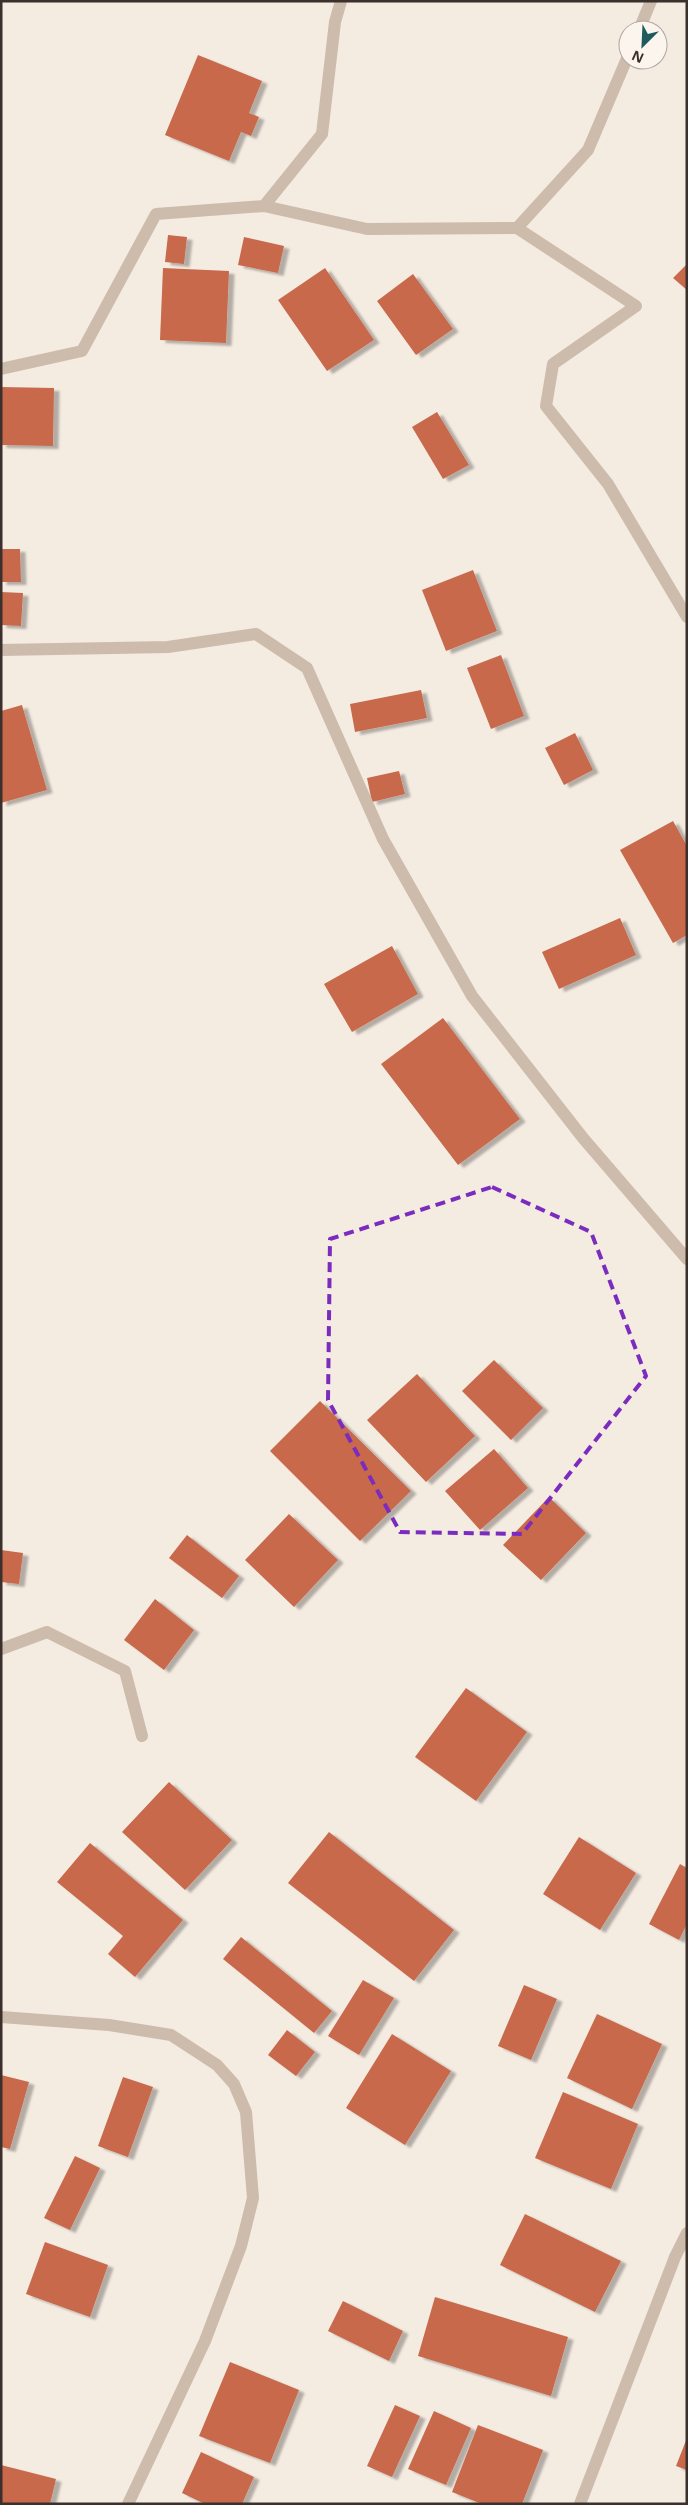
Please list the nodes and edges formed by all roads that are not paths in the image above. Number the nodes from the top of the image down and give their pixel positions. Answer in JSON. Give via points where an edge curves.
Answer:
{"nodes":[{"id":1,"x":341,"y":1,"type":"edge"},
{"id":2,"x":651,"y":1,"type":"edge"},
{"id":3,"x":643,"y":20,"type":"edge"},
{"id":4,"x":622,"y":70,"type":"edge"},
{"id":5,"x":264,"y":206,"type":"junction"},
{"id":6,"x":517,"y":228,"type":"junction"},
{"id":7,"x":1,"y":369,"type":"edge"},
{"id":8,"x":687,"y":617,"type":"edge"},
{"id":9,"x":1,"y":650,"type":"edge"},
{"id":10,"x":687,"y":1259,"type":"edge"},
{"id":11,"x":1,"y":1649,"type":"edge"},
{"id":12,"x":142,"y":1736,"type":"dead end"},
{"id":13,"x":1,"y":2017,"type":"edge"},
{"id":14,"x":687,"y":2233,"type":"edge"},
{"id":15,"x":128,"y":2504,"type":"edge"},
{"id":16,"x":580,"y":2504,"type":"edge"}],
"edges":[{"from":1,"to":5,"type":"street","via":[[335,22],[322,134]]},
{"from":2,"to":3,"type":"street"},
{"from":4,"to":6,"type":"street","via":[[588,150]]},
{"from":5,"to":6,"type":"street","via":[[367,229]]},
{"from":5,"to":7,"type":"street","via":[[156,214],[82,350]]},
{"from":6,"to":8,"type":"street","via":[[636,306],[553,364],[546,406],[608,484]]},
{"from":9,"to":10,"type":"street","via":[[168,647],[256,634],[307,668],[383,839],[472,996],[583,1138]]},
{"from":11,"to":12,"type":"street","via":[[47,1632],[125,1671]]},
{"from":13,"to":15,"type":"street","via":[[109,2025],[171,2035],[217,2065],[234,2084],[246,2112],[254,2198],[241,2246],[205,2341]]},
{"from":14,"to":16,"type":"street"}]}
